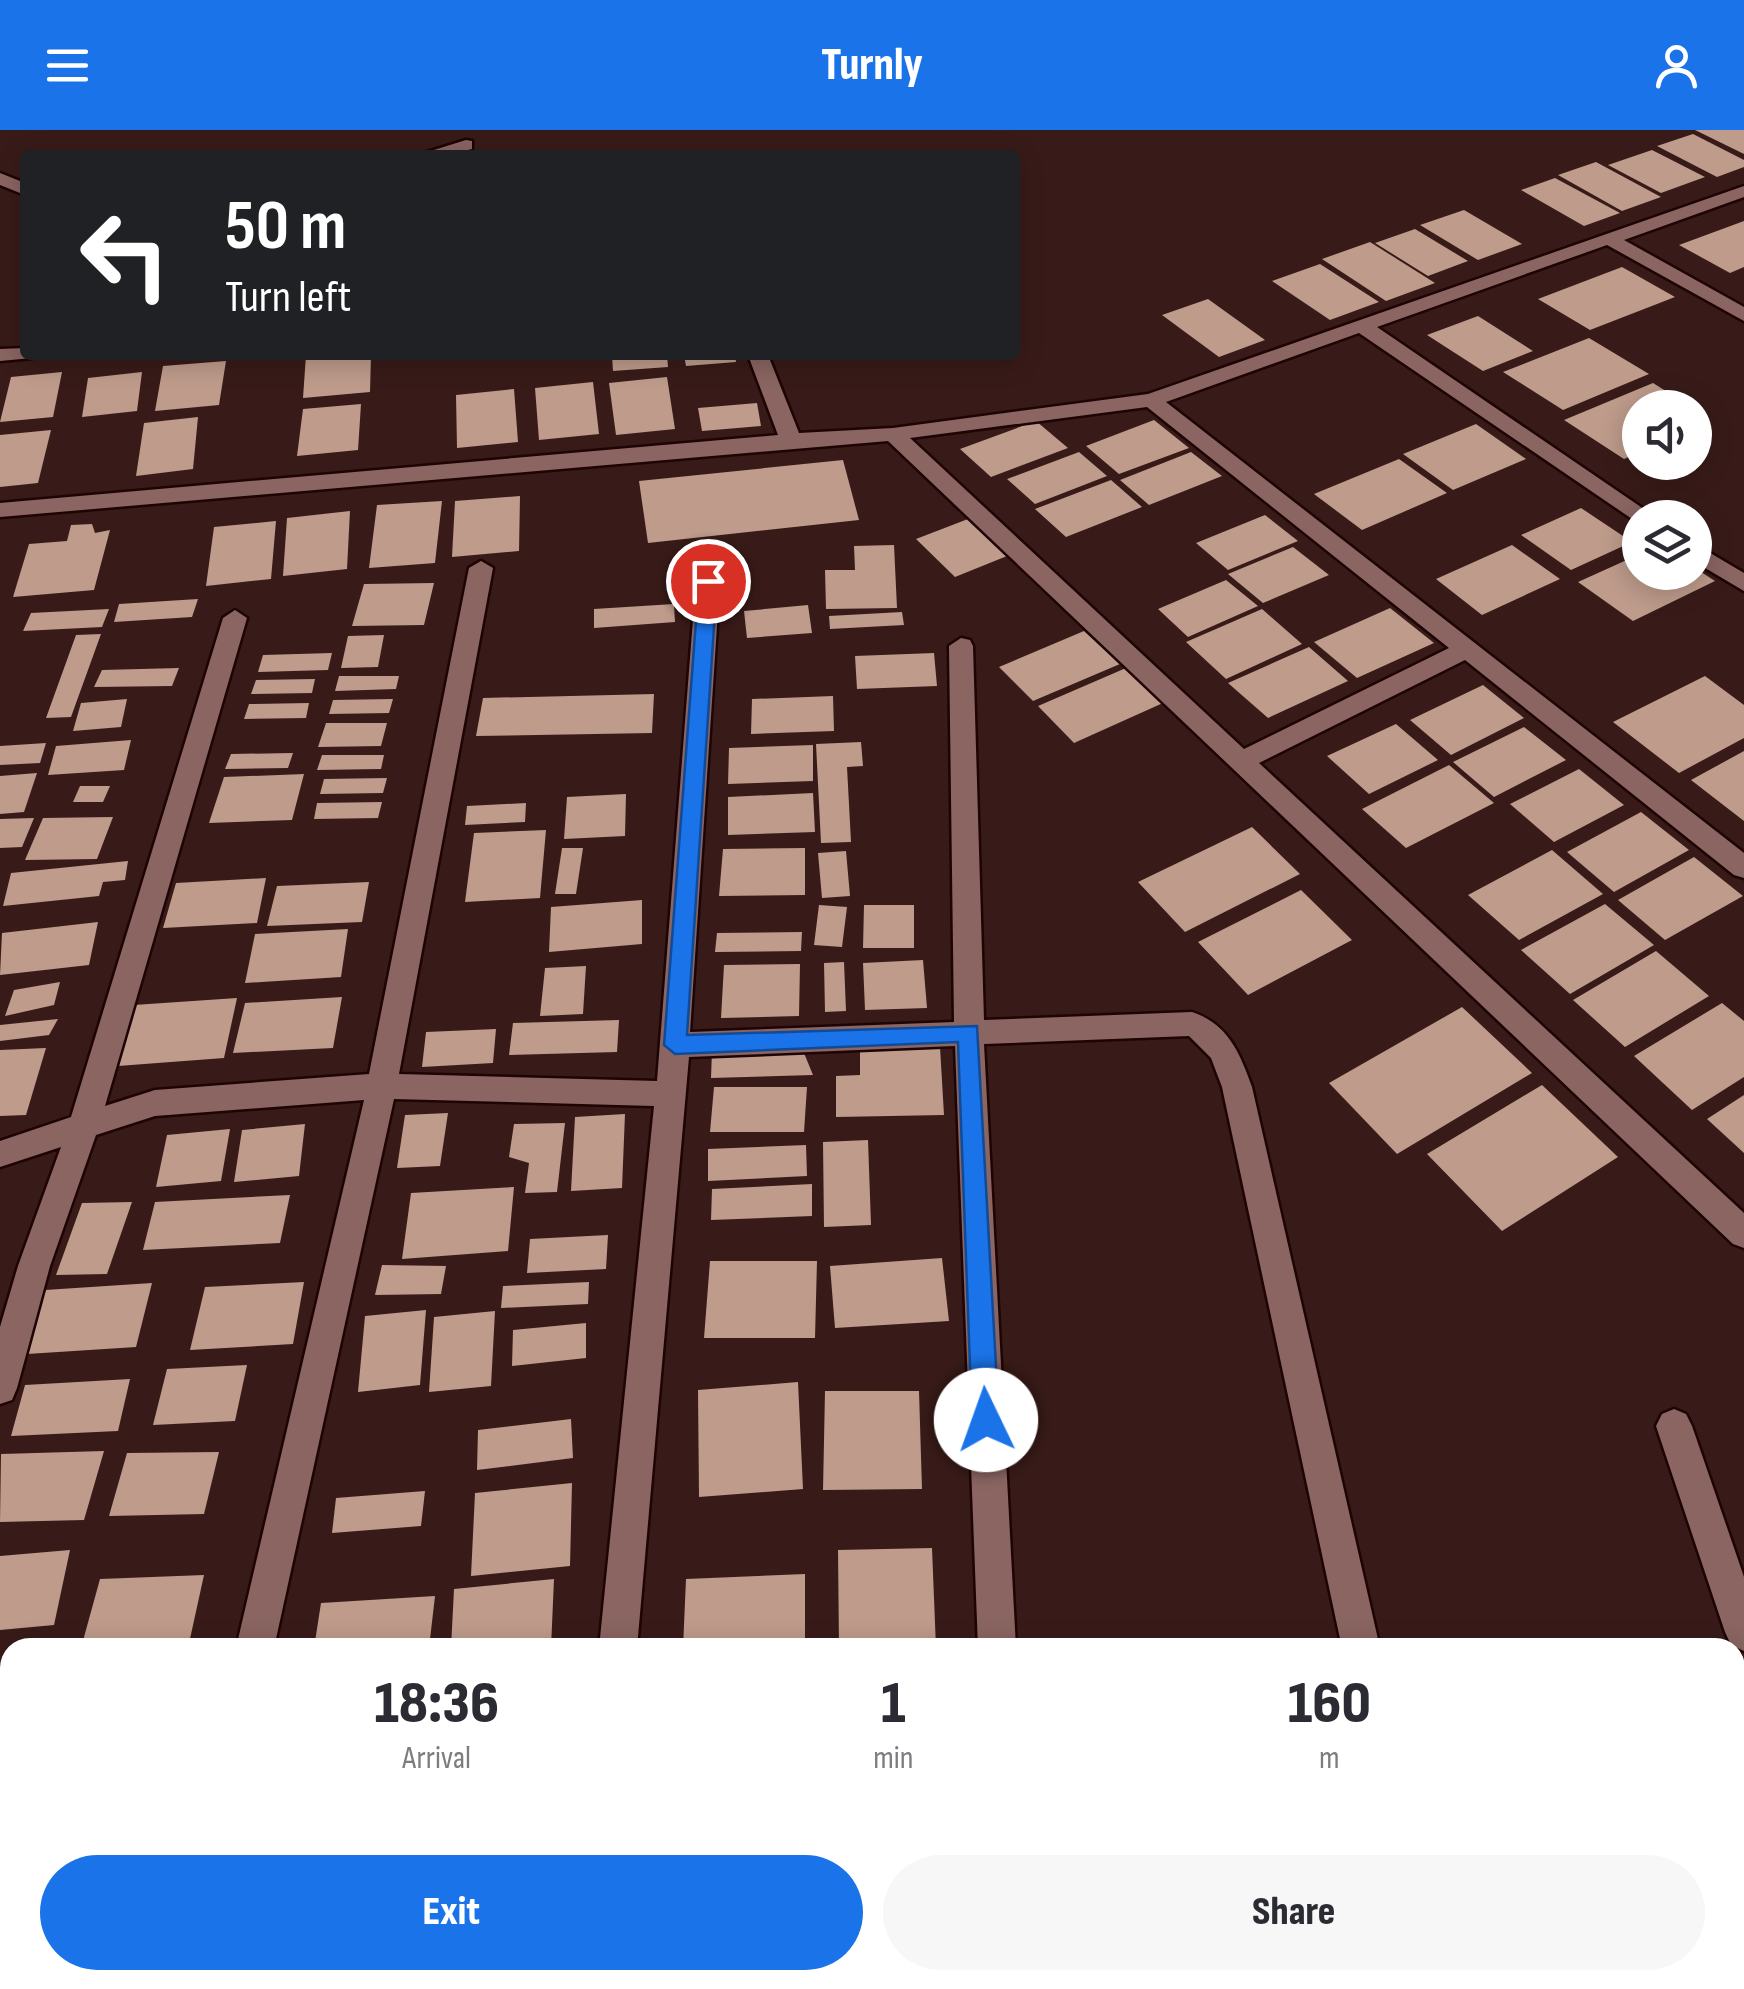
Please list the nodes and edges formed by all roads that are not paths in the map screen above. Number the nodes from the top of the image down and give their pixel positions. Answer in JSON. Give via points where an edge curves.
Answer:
{"nodes":[{"id":1,"x":466,"y":145,"type":"dead end"},
{"id":2,"x":446,"y":150,"type":"edge"},
{"id":3,"x":1744,"y":191,"type":"edge"},
{"id":4,"x":1610,"y":239,"type":"junction"},
{"id":5,"x":1744,"y":315,"type":"edge"},
{"id":6,"x":1362,"y":326,"type":"junction"},
{"id":7,"x":760,"y":360,"type":"edge"},
{"id":8,"x":1151,"y":400,"type":"junction"},
{"id":9,"x":893,"y":434,"type":"junction"},
{"id":10,"x":791,"y":440,"type":"junction"},
{"id":11,"x":1622,"y":502,"type":"edge"},
{"id":12,"x":0,"y":510,"type":"edge"},
{"id":13,"x":1712,"y":562,"type":"edge"},
{"id":14,"x":482,"y":568,"type":"dead end"},
{"id":15,"x":708,"y":581,"type":"dead end"},
{"id":16,"x":1744,"y":584,"type":"edge"},
{"id":17,"x":235,"y":618,"type":"dead end"},
{"id":18,"x":961,"y":646,"type":"dead end"},
{"id":19,"x":1467,"y":649,"type":"junction"},
{"id":20,"x":1239,"y":762,"type":"junction"},
{"id":21,"x":1744,"y":868,"type":"edge"},
{"id":22,"x":969,"y":1032,"type":"junction"},
{"id":23,"x":675,"y":1045,"type":"junction"},
{"id":24,"x":382,"y":1086,"type":"junction"},
{"id":25,"x":671,"y":1094,"type":"junction"},
{"id":26,"x":84,"y":1126,"type":"junction"},
{"id":27,"x":0,"y":1154,"type":"edge"},
{"id":28,"x":1744,"y":1234,"type":"edge"},
{"id":29,"x":0,"y":1388,"type":"edge"},
{"id":30,"x":1674,"y":1426,"type":"dead end"},
{"id":31,"x":1744,"y":1632,"type":"edge"},
{"id":32,"x":258,"y":1638,"type":"edge"},
{"id":33,"x":619,"y":1638,"type":"edge"},
{"id":34,"x":997,"y":1638,"type":"edge"},
{"id":35,"x":1359,"y":1638,"type":"edge"}],
"edges":[{"from":1,"to":2,"type":"street"},
{"from":3,"to":4,"type":"street"},
{"from":4,"to":5,"type":"street"},
{"from":4,"to":6,"type":"street"},
{"from":6,"to":8,"type":"street"},
{"from":6,"to":11,"type":"street"},
{"from":7,"to":10,"type":"street"},
{"from":8,"to":9,"type":"street"},
{"from":8,"to":19,"type":"street"},
{"from":9,"to":10,"type":"street"},
{"from":9,"to":20,"type":"street"},
{"from":10,"to":12,"type":"street"},
{"from":13,"to":16,"type":"street"},
{"from":14,"to":24,"type":"street"},
{"from":15,"to":23,"type":"street"},
{"from":17,"to":26,"type":"street"},
{"from":18,"to":22,"type":"street"},
{"from":19,"to":20,"type":"street"},
{"from":19,"to":21,"type":"street"},
{"from":20,"to":28,"type":"street"},
{"from":22,"to":23,"type":"street"},
{"from":22,"to":34,"type":"street"},
{"from":22,"to":35,"type":"street","via":[[1192,1024],[1222,1046],[1237,1087]]},
{"from":23,"to":25,"type":"street"},
{"from":24,"to":25,"type":"street"},
{"from":24,"to":26,"type":"street","via":[[155,1104]]},
{"from":24,"to":32,"type":"street"},
{"from":25,"to":33,"type":"street"},
{"from":26,"to":27,"type":"street"},
{"from":26,"to":29,"type":"street"},
{"from":30,"to":31,"type":"street"}]}
